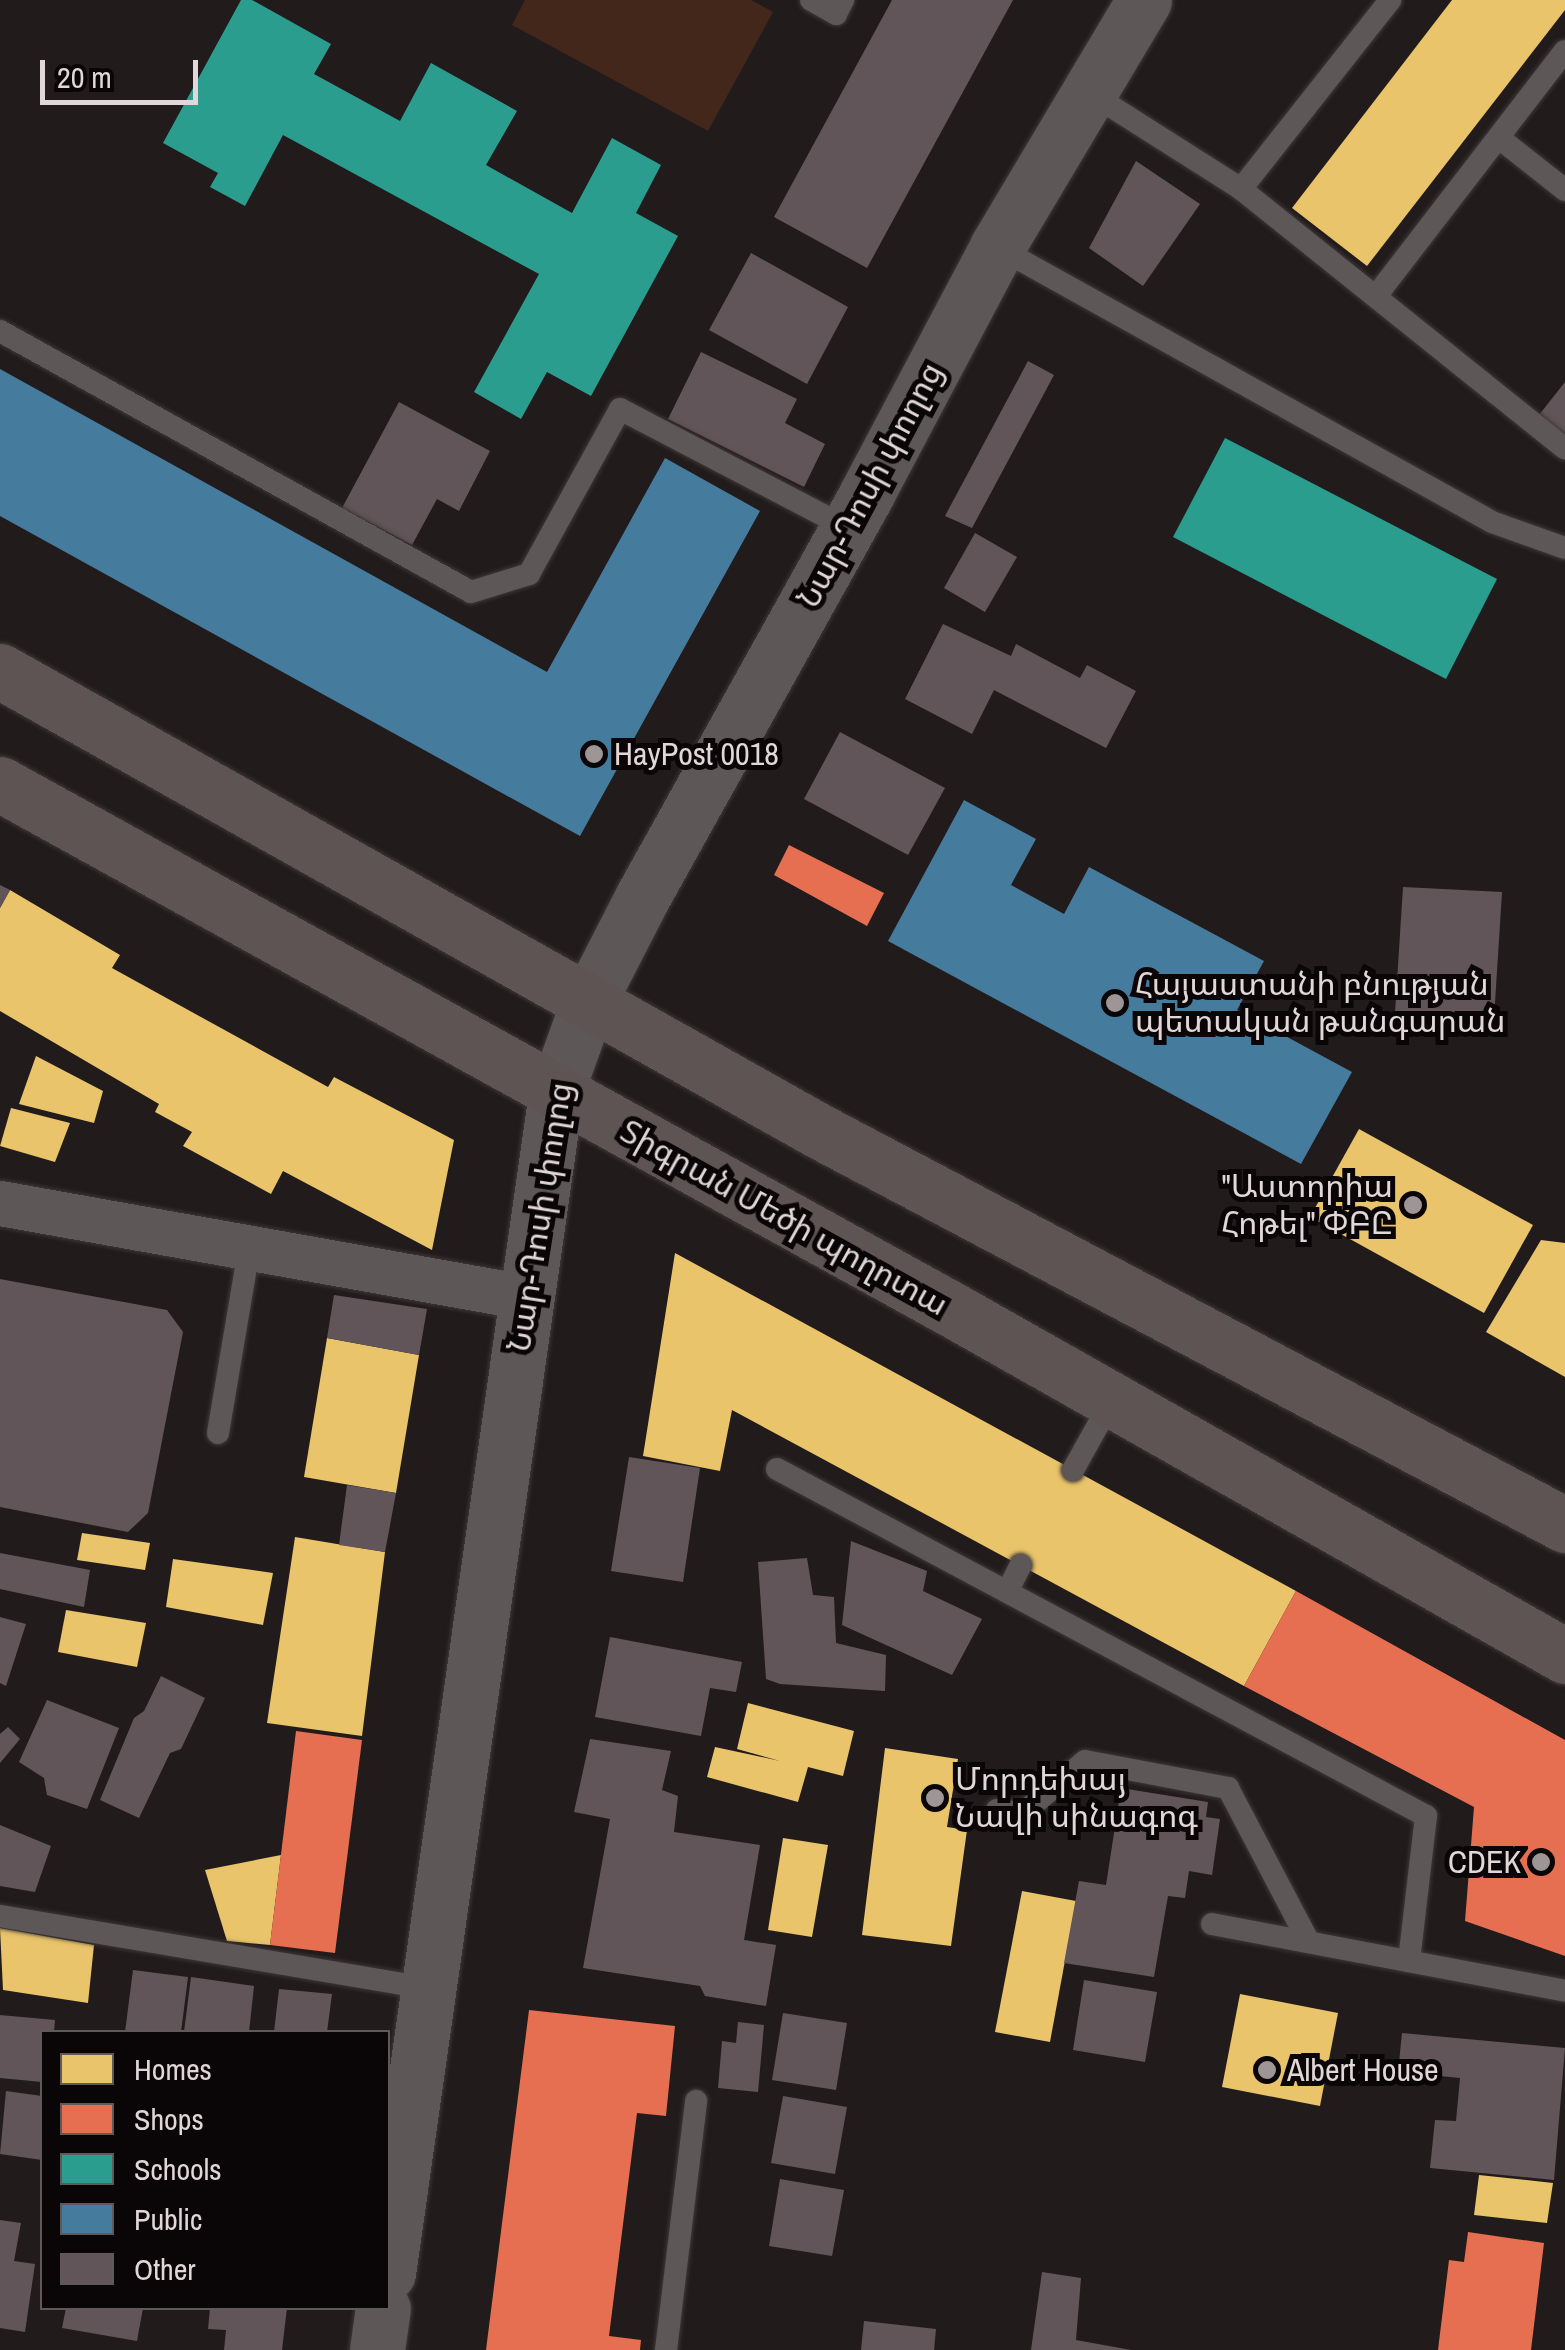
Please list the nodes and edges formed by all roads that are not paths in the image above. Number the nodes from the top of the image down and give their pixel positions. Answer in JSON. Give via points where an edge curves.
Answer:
{"nodes":[{"id":1,"x":811,"y":0,"type":"edge"},
{"id":2,"x":843,"y":0,"type":"edge"},
{"id":3,"x":1144,"y":0,"type":"edge"},
{"id":4,"x":1390,"y":0,"type":"edge"},
{"id":5,"x":1565,"y":51,"type":"edge"},
{"id":6,"x":1090,"y":92,"type":"junction"},
{"id":7,"x":1499,"y":138,"type":"junction"},
{"id":8,"x":1241,"y":189,"type":"junction"},
{"id":9,"x":1565,"y":190,"type":"edge"},
{"id":10,"x":997,"y":247,"type":"junction"},
{"id":11,"x":1376,"y":296,"type":"junction"},
{"id":12,"x":0,"y":331,"type":"edge"},
{"id":13,"x":1565,"y":449,"type":"edge"},
{"id":14,"x":848,"y":528,"type":"junction"},
{"id":15,"x":1565,"y":548,"type":"edge"},
{"id":16,"x":0,"y":671,"type":"edge"},
{"id":17,"x":0,"y":784,"type":"edge"},
{"id":18,"x":588,"y":1002,"type":"junction"},
{"id":19,"x":556,"y":1092,"type":"junction"},
{"id":20,"x":0,"y":1203,"type":"edge"},
{"id":21,"x":250,"y":1250,"type":"junction"},
{"id":22,"x":525,"y":1298,"type":"junction"},
{"id":23,"x":1112,"y":1400,"type":"junction"},
{"id":24,"x":218,"y":1433,"type":"dead end"},
{"id":25,"x":777,"y":1469,"type":"dead end"},
{"id":26,"x":1073,"y":1470,"type":"dead end"},
{"id":27,"x":1565,"y":1524,"type":"edge"},
{"id":28,"x":1021,"y":1564,"type":"dead end"},
{"id":29,"x":1007,"y":1592,"type":"junction"},
{"id":30,"x":1565,"y":1656,"type":"edge"},
{"id":31,"x":997,"y":1810,"type":"dead end"},
{"id":32,"x":0,"y":1916,"type":"edge"},
{"id":33,"x":1212,"y":1924,"type":"dead end"},
{"id":34,"x":1309,"y":1942,"type":"junction"},
{"id":35,"x":1409,"y":1961,"type":"junction"},
{"id":36,"x":426,"y":1988,"type":"junction"},
{"id":37,"x":1565,"y":1991,"type":"edge"},
{"id":38,"x":696,"y":2102,"type":"dead end"},
{"id":39,"x":390,"y":2258,"type":"edge"},
{"id":40,"x":383,"y":2310,"type":"edge"},
{"id":41,"x":377,"y":2350,"type":"edge"},
{"id":42,"x":666,"y":2350,"type":"edge"}],
"edges":[{"from":1,"to":2,"type":"lane","via":[[836,14]]},
{"from":3,"to":6,"type":"main road","name":"Նար-Դոսի փողոց"},
{"from":4,"to":8,"type":"lane"},
{"from":5,"to":7,"type":"lane"},
{"from":6,"to":8,"type":"lane"},
{"from":6,"to":10,"type":"main road","name":"Նար-Դոսի փողոց"},
{"from":7,"to":9,"type":"lane"},
{"from":7,"to":11,"type":"lane"},
{"from":8,"to":11,"type":"lane"},
{"from":10,"to":14,"type":"main road","name":"Նար-Դոսի փողոց"},
{"from":10,"to":15,"type":"lane","via":[[1492,522]]},
{"from":11,"to":13,"type":"lane"},
{"from":12,"to":14,"type":"lane","via":[[471,592],[529,574],[620,409]]},
{"from":14,"to":18,"type":"main road","name":"Նար-Դոսի փողոց"},
{"from":16,"to":18,"type":"main road"},
{"from":17,"to":19,"type":"main road","name":"Տիգրան Մեծի պողոտա"},
{"from":18,"to":19,"type":"main road","name":"Նար-Դոսի փողոց"},
{"from":18,"to":27,"type":"main road","via":[[819,1132]]},
{"from":19,"to":22,"type":"main road","name":"Նար-Դոսի փողոց"},
{"from":19,"to":23,"type":"main road","name":"Տիգրան Մեծի պողոտա"},
{"from":20,"to":21,"type":"street"},
{"from":21,"to":22,"type":"street"},
{"from":21,"to":24,"type":"lane"},
{"from":22,"to":36,"type":"main road","name":"Նար-Դոսի փողոց"},
{"from":23,"to":26,"type":"lane"},
{"from":23,"to":30,"type":"main road","name":"Տիգրան Մեծի պողոտա"},
{"from":25,"to":29,"type":"lane"},
{"from":28,"to":29,"type":"lane"},
{"from":29,"to":35,"type":"lane","via":[[1426,1816]]},
{"from":31,"to":34,"type":"lane","via":[[1023,1813],[1085,1761],[1228,1788]]},
{"from":32,"to":36,"type":"lane"},
{"from":33,"to":34,"type":"lane"},
{"from":34,"to":35,"type":"lane"},
{"from":35,"to":37,"type":"lane"},
{"from":36,"to":39,"type":"main road","name":"Նար-Դոսի փողոց"},
{"from":38,"to":42,"type":"lane"},
{"from":40,"to":41,"type":"main road"}]}
